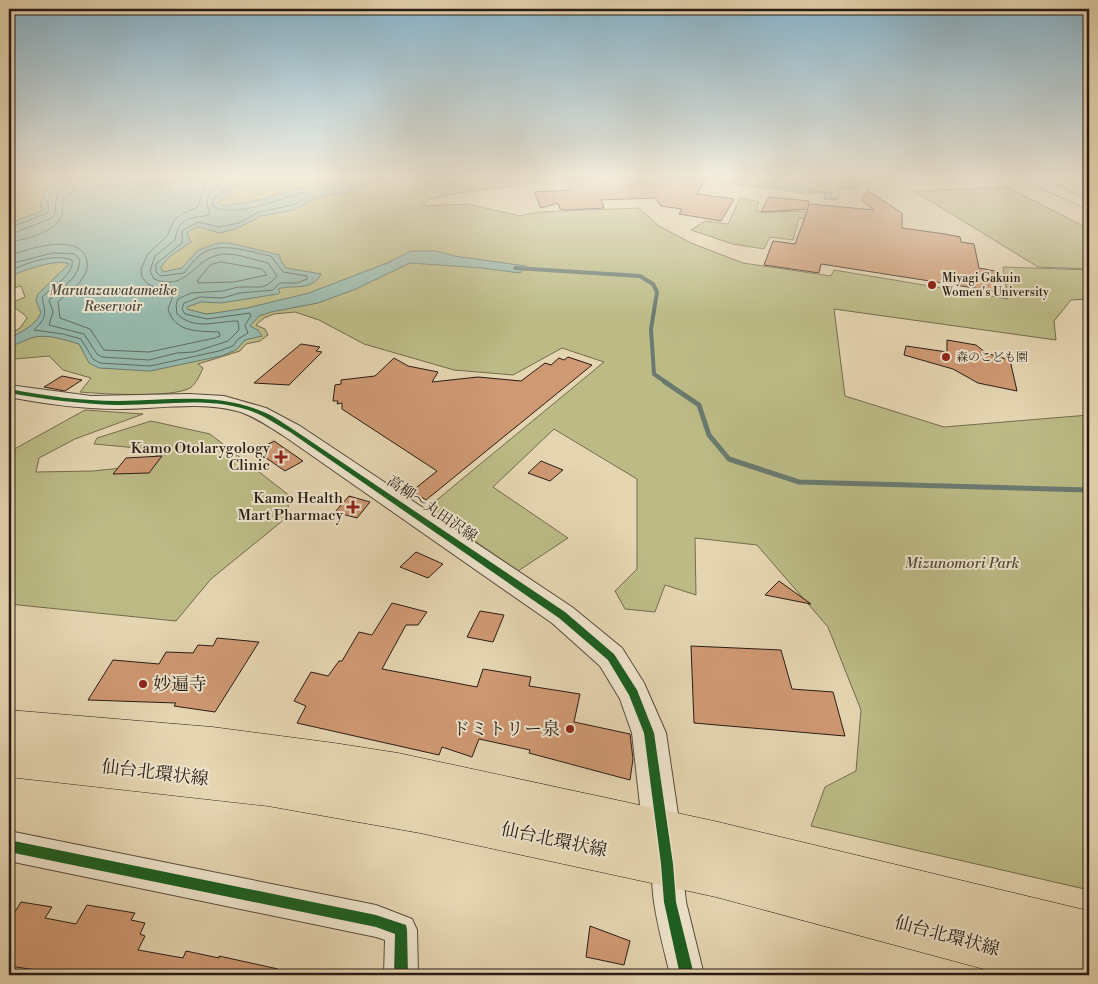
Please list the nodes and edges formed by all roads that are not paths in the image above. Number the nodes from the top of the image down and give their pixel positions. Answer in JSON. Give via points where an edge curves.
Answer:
{"nodes":[{"id":1,"x":9,"y":391,"type":"edge"},
{"id":2,"x":9,"y":728,"type":"edge"},
{"id":3,"x":9,"y":758,"type":"edge"},
{"id":4,"x":9,"y":846,"type":"edge"},
{"id":5,"x":664,"y":847,"type":"junction"},
{"id":6,"x":1089,"y":935,"type":"edge"},
{"id":7,"x":1089,"y":973,"type":"edge"},
{"id":8,"x":401,"y":975,"type":"edge"},
{"id":9,"x":687,"y":975,"type":"edge"}],
"edges":[{"from":1,"to":5,"type":"street","name":"高柳～丸田沢線","via":[[91,402],[186,399],[221,402],[259,412],[292,431],[562,615],[611,657],[633,693],[649,733]]},
{"from":2,"to":5,"type":"main road","name":"仙台北環状線","via":[[117,735],[334,762],[437,781]]},
{"from":3,"to":5,"type":"main road","name":"仙台北環状線","via":[[268,786],[420,812]]},
{"from":4,"to":8,"type":"street","via":[[376,920],[401,930]]},
{"from":5,"to":6,"type":"main road","name":"仙台北環状線"},
{"from":5,"to":7,"type":"main road","name":"仙台北環状線","via":[[716,875]]},
{"from":5,"to":9,"type":"street","via":[[670,902]]}]}
